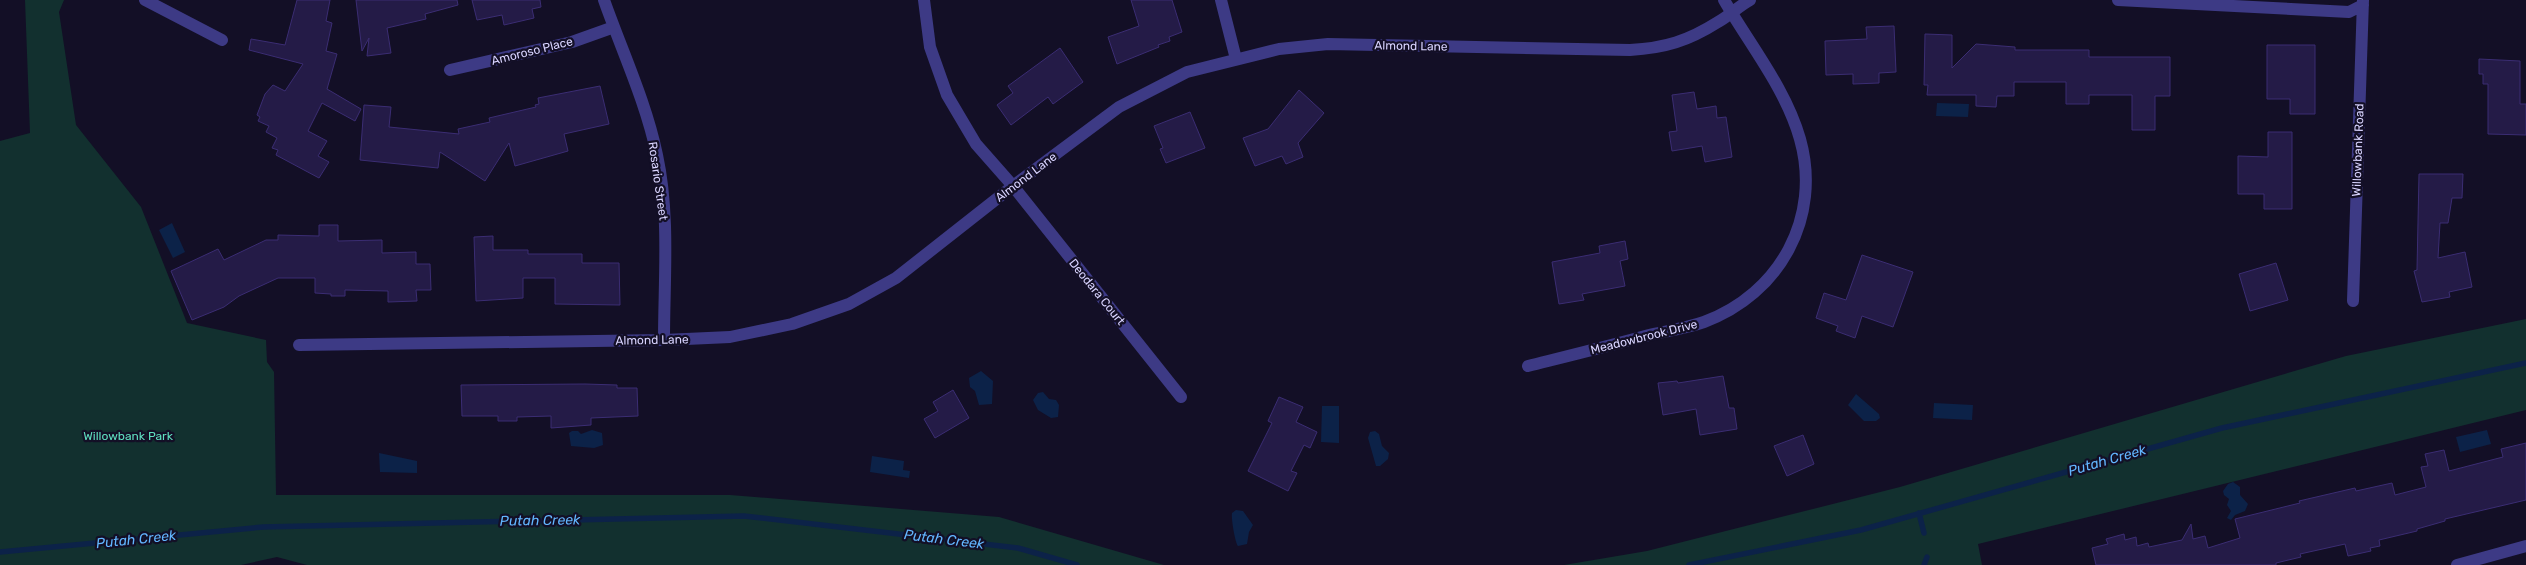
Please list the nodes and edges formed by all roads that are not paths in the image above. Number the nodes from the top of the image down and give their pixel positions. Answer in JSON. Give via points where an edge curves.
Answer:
{"nodes":[{"id":1,"x":145,"y":0,"type":"edge"},
{"id":2,"x":604,"y":0,"type":"edge"},
{"id":3,"x":924,"y":0,"type":"edge"},
{"id":4,"x":1221,"y":0,"type":"edge"},
{"id":5,"x":1724,"y":0,"type":"edge"},
{"id":6,"x":1750,"y":0,"type":"edge"},
{"id":7,"x":2118,"y":0,"type":"edge"},
{"id":8,"x":2363,"y":2,"type":"edge"},
{"id":9,"x":1731,"y":14,"type":"junction"},
{"id":10,"x":614,"y":27,"type":"junction"},
{"id":11,"x":222,"y":40,"type":"dead end"},
{"id":12,"x":1236,"y":59,"type":"junction"},
{"id":13,"x":450,"y":70,"type":"dead end"},
{"id":14,"x":1013,"y":186,"type":"junction"},
{"id":15,"x":2353,"y":301,"type":"dead end"},
{"id":16,"x":664,"y":340,"type":"junction"},
{"id":17,"x":299,"y":345,"type":"dead end"},
{"id":18,"x":1528,"y":366,"type":"dead end"},
{"id":19,"x":1182,"y":397,"type":"dead end"},
{"id":20,"x":2526,"y":546,"type":"edge"},
{"id":21,"x":2463,"y":564,"type":"edge"}],
"edges":[{"from":1,"to":11,"type":"street"},
{"from":2,"to":10,"type":"street","name":"Rosario Street"},
{"from":3,"to":14,"type":"street","name":"Deodara Court","via":[[930,47],[947,96],[976,144]]},
{"from":4,"to":12,"type":"street"},
{"from":5,"to":9,"type":"street","name":"Meadowbrook Drive"},
{"from":6,"to":9,"type":"street","name":"Almond Lane"},
{"from":7,"to":8,"type":"street","via":[[2349,12]]},
{"from":8,"to":15,"type":"street","name":"Willowbank Road"},
{"from":9,"to":12,"type":"street","name":"Almond Lane","via":[[1683,41],[1661,48],[1328,44],[1279,49]]},
{"from":9,"to":18,"type":"street","name":"Meadowbrook Drive","via":[[1786,104],[1800,140],[1807,183],[1801,224],[1779,267],[1748,299],[1705,321]]},
{"from":10,"to":13,"type":"street","name":"Amoroso Place","via":[[572,42]]},
{"from":10,"to":16,"type":"street","name":"Rosario Street","via":[[657,155],[665,218]]},
{"from":12,"to":14,"type":"street","name":"Almond Lane","via":[[1187,72],[1119,108]]},
{"from":14,"to":16,"type":"street","name":"Almond Lane","via":[[896,278],[849,304],[792,324],[730,337]]},
{"from":14,"to":19,"type":"street","name":"Deodara Court"},
{"from":16,"to":17,"type":"street","name":"Almond Lane"},
{"from":20,"to":21,"type":"street"}]}
